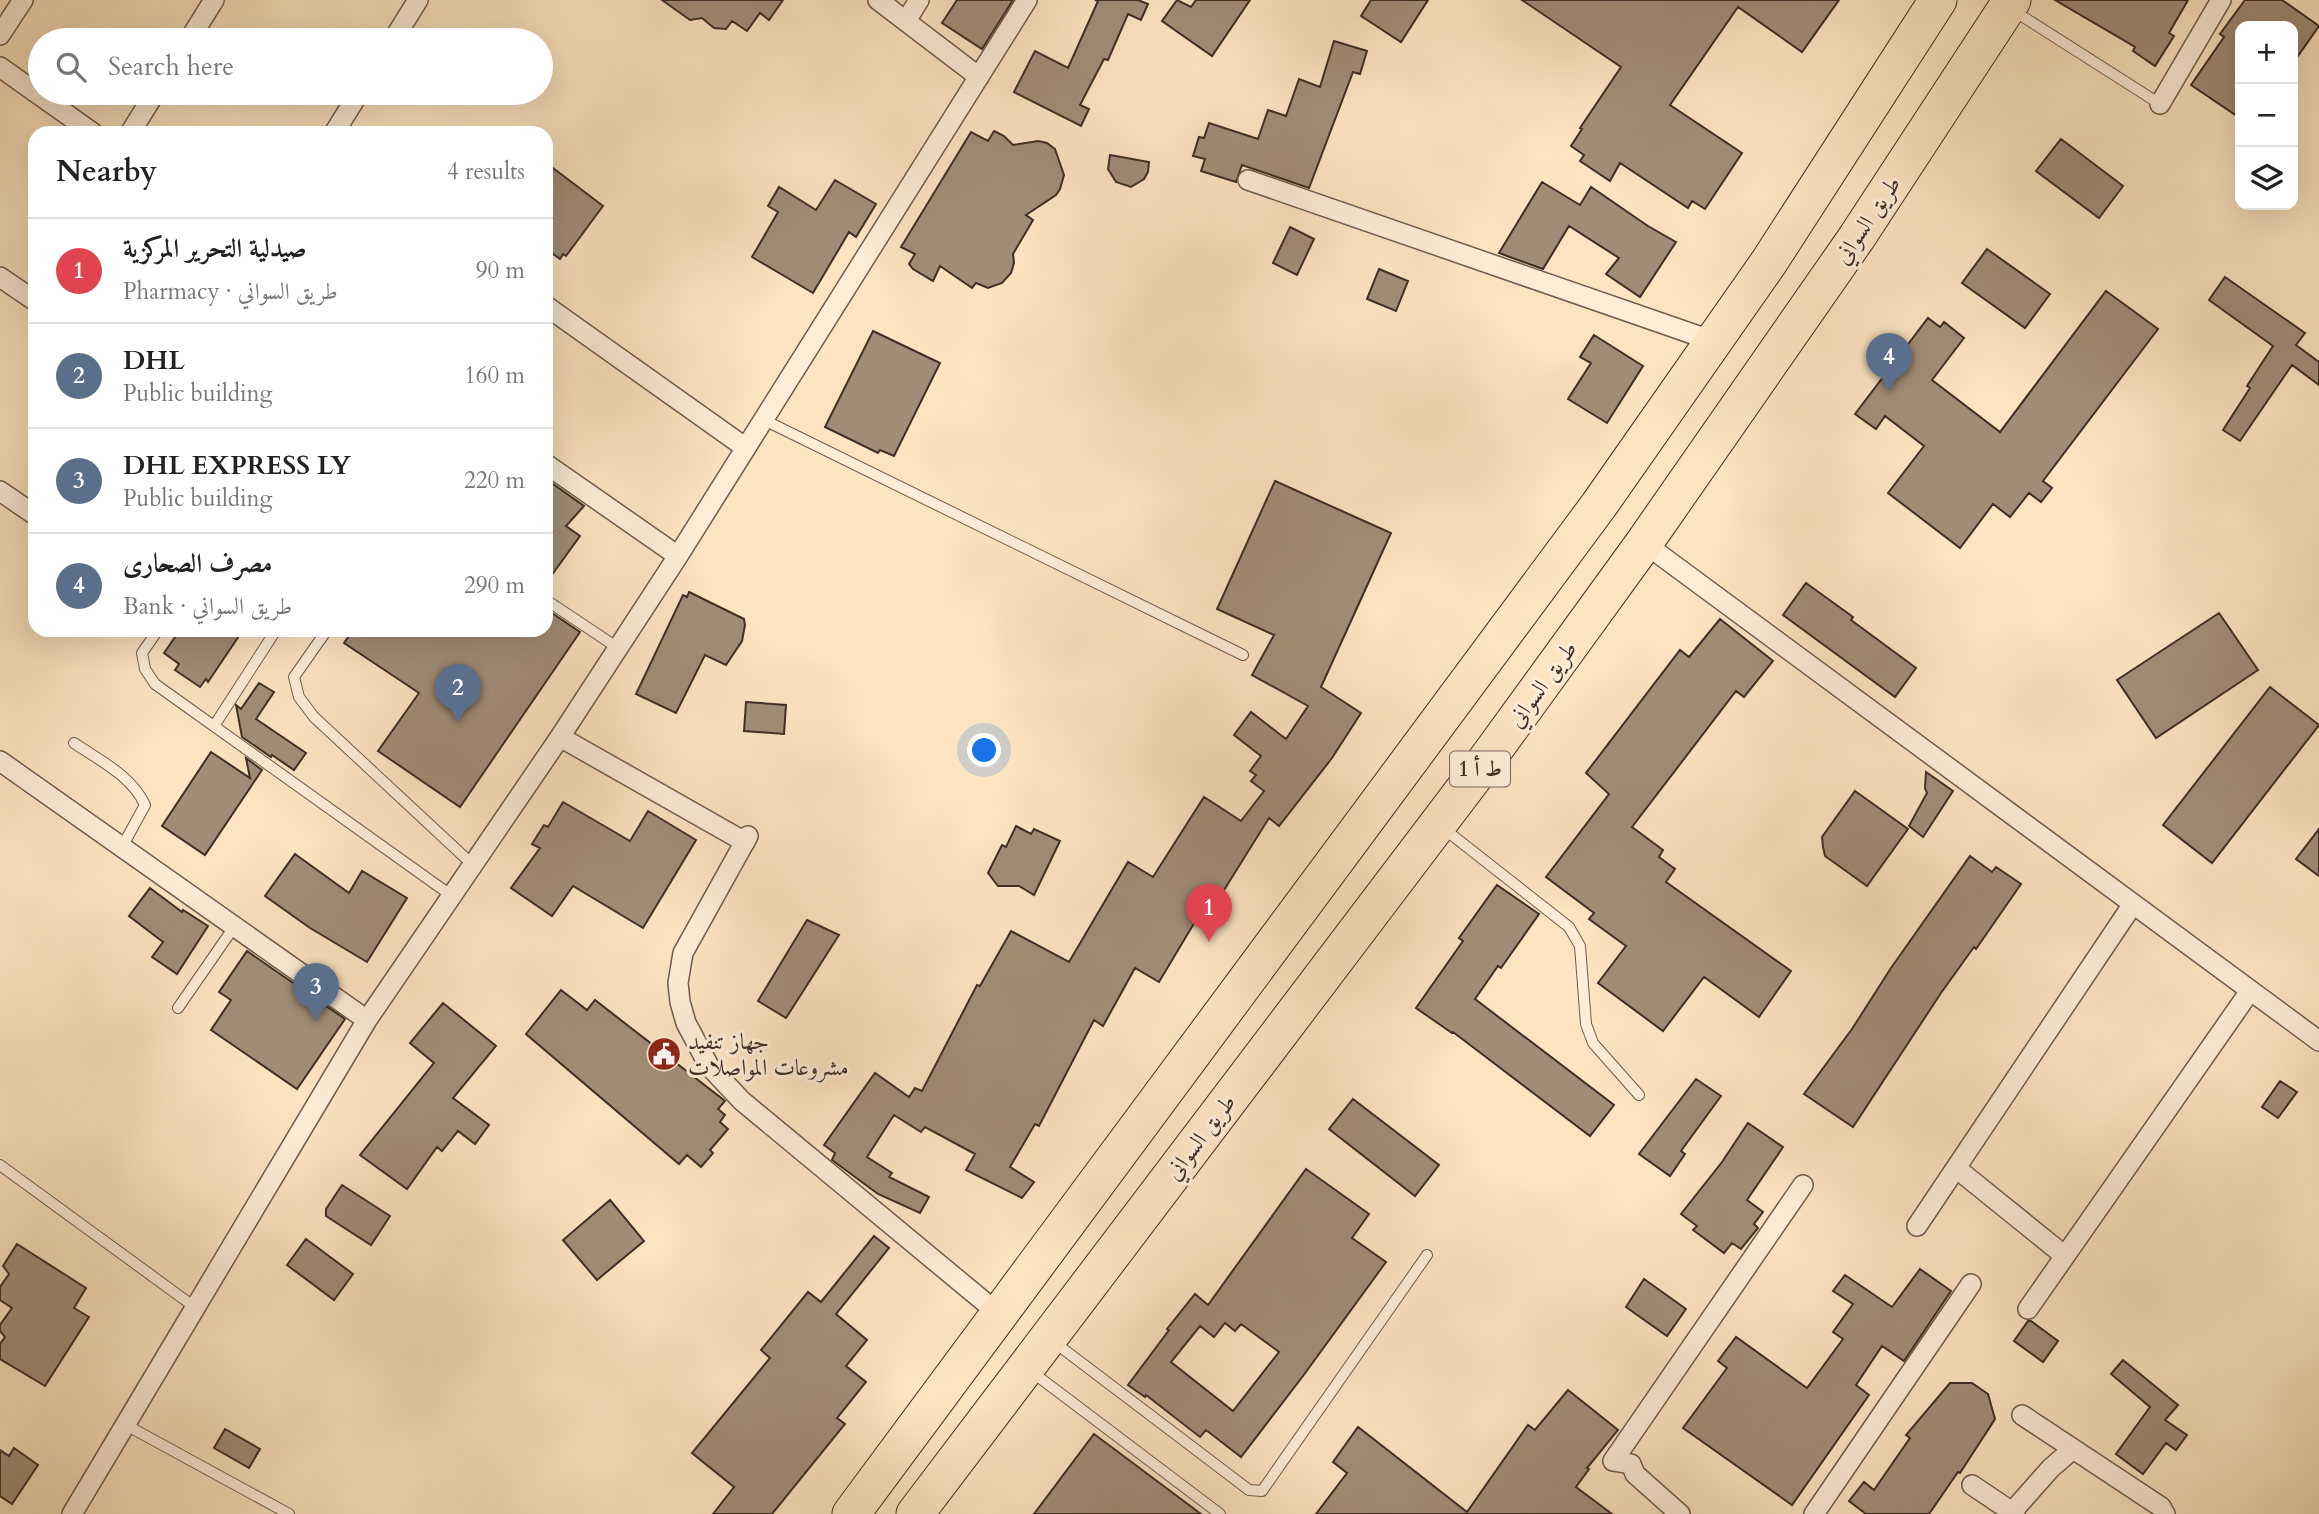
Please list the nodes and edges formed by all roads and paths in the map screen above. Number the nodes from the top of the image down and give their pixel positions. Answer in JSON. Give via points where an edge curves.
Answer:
{"nodes":[{"id":1,"x":23,"y":0,"type":"edge"},
{"id":2,"x":214,"y":0,"type":"edge"},
{"id":3,"x":418,"y":0,"type":"edge"},
{"id":4,"x":878,"y":0,"type":"edge"},
{"id":5,"x":919,"y":0,"type":"edge"},
{"id":6,"x":1027,"y":0,"type":"edge"},
{"id":7,"x":1937,"y":0,"type":"edge"},
{"id":8,"x":2221,"y":0,"type":"edge"},
{"id":9,"x":2007,"y":2,"type":"edge"},
{"id":10,"x":906,"y":21,"type":"junction"},
{"id":11,"x":196,"y":28,"type":"edge"},
{"id":12,"x":400,"y":28,"type":"edge"},
{"id":13,"x":0,"y":34,"type":"edge"},
{"id":14,"x":0,"y":67,"type":"edge"},
{"id":15,"x":979,"y":77,"type":"junction"},
{"id":16,"x":28,"y":87,"type":"edge"},
{"id":17,"x":2160,"y":104,"type":"joint"},
{"id":18,"x":54,"y":105,"type":"edge"},
{"id":19,"x":148,"y":105,"type":"edge"},
{"id":20,"x":352,"y":105,"type":"edge"},
{"id":21,"x":83,"y":126,"type":"edge"},
{"id":22,"x":134,"y":126,"type":"edge"},
{"id":23,"x":338,"y":126,"type":"edge"},
{"id":24,"x":1248,"y":180,"type":"dead end"},
{"id":25,"x":0,"y":277,"type":"edge"},
{"id":26,"x":28,"y":295,"type":"edge"},
{"id":27,"x":553,"y":311,"type":"edge"},
{"id":28,"x":1713,"y":341,"type":"junction"},
{"id":29,"x":764,"y":420,"type":"junction"},
{"id":30,"x":746,"y":448,"type":"junction"},
{"id":31,"x":553,"y":469,"type":"edge"},
{"id":32,"x":0,"y":491,"type":"edge"},
{"id":33,"x":28,"y":510,"type":"edge"},
{"id":34,"x":1644,"y":543,"type":"junction"},
{"id":35,"x":678,"y":556,"type":"junction"},
{"id":36,"x":553,"y":605,"type":"edge"},
{"id":37,"x":153,"y":637,"type":"edge"},
{"id":38,"x":271,"y":637,"type":"edge"},
{"id":39,"x":322,"y":637,"type":"edge"},
{"id":40,"x":618,"y":648,"type":"junction"},
{"id":41,"x":1243,"y":655,"type":"dead end"},
{"id":42,"x":214,"y":726,"type":"junction"},
{"id":43,"x":560,"y":737,"type":"junction"},
{"id":44,"x":74,"y":743,"type":"dead end"},
{"id":45,"x":0,"y":761,"type":"edge"},
{"id":46,"x":1438,"y":824,"type":"junction"},
{"id":47,"x":122,"y":846,"type":"junction"},
{"id":48,"x":473,"y":865,"type":"junction"},
{"id":49,"x":452,"y":896,"type":"junction"},
{"id":50,"x":2133,"y":904,"type":"junction"},
{"id":51,"x":234,"y":927,"type":"junction"},
{"id":52,"x":2250,"y":991,"type":"junction"},
{"id":53,"x":178,"y":1008,"type":"dead end"},
{"id":54,"x":367,"y":1020,"type":"junction"},
{"id":55,"x":2319,"y":1041,"type":"edge"},
{"id":56,"x":1639,"y":1095,"type":"dead end"},
{"id":57,"x":0,"y":1165,"type":"edge"},
{"id":58,"x":1956,"y":1168,"type":"junction"},
{"id":59,"x":1803,"y":1185,"type":"dead end"},
{"id":60,"x":1917,"y":1226,"type":"dead end"},
{"id":61,"x":1427,"y":1255,"type":"dead end"},
{"id":62,"x":2065,"y":1256,"type":"junction"},
{"id":63,"x":1971,"y":1284,"type":"dead end"},
{"id":64,"x":196,"y":1309,"type":"junction"},
{"id":65,"x":2028,"y":1309,"type":"dead end"},
{"id":66,"x":999,"y":1314,"type":"junction"},
{"id":67,"x":1048,"y":1337,"type":"junction"},
{"id":68,"x":1026,"y":1368,"type":"junction"},
{"id":69,"x":2022,"y":1415,"type":"dead end"},
{"id":70,"x":126,"y":1425,"type":"junction"},
{"id":71,"x":2073,"y":1449,"type":"junction"},
{"id":72,"x":1972,"y":1485,"type":"dead end"},
{"id":73,"x":2014,"y":1513,"type":"edge"},
{"id":74,"x":72,"y":1514,"type":"edge"},
{"id":75,"x":289,"y":1514,"type":"edge"},
{"id":76,"x":851,"y":1514,"type":"edge"},
{"id":77,"x":915,"y":1514,"type":"edge"},
{"id":78,"x":1220,"y":1514,"type":"edge"},
{"id":79,"x":1681,"y":1514,"type":"edge"},
{"id":80,"x":1814,"y":1514,"type":"edge"},
{"id":81,"x":2165,"y":1514,"type":"edge"}],
"edges":[{"from":1,"to":13,"type":"street"},
{"from":2,"to":11,"type":"street"},
{"from":3,"to":12,"type":"street"},
{"from":4,"to":10,"type":"street"},
{"from":5,"to":10,"type":"street"},
{"from":6,"to":15,"type":"street"},
{"from":7,"to":28,"type":"highway","number":"ط أ 1"},
{"from":8,"to":17,"type":"street"},
{"from":9,"to":17,"type":"lane"},
{"from":9,"to":34,"type":"highway","name":"طريق السواني","number":"ط أ 1","via":[[1857,237]]},
{"from":10,"to":15,"type":"street"},
{"from":14,"to":16,"type":"street"},
{"from":15,"to":29,"type":"street"},
{"from":18,"to":21,"type":"street"},
{"from":19,"to":22,"type":"street"},
{"from":20,"to":23,"type":"street"},
{"from":24,"to":28,"type":"street"},
{"from":25,"to":26,"type":"street"},
{"from":27,"to":30,"type":"street"},
{"from":28,"to":66,"type":"highway","number":"ط أ 1","via":[[1599,505]]},
{"from":29,"to":30,"type":"street"},
{"from":29,"to":41,"type":"lane"},
{"from":30,"to":35,"type":"street"},
{"from":31,"to":35,"type":"street"},
{"from":32,"to":33,"type":"street"},
{"from":34,"to":46,"type":"highway","name":"طريق السواني","number":"ط أ 1"},
{"from":34,"to":50,"type":"street"},
{"from":35,"to":40,"type":"street"},
{"from":36,"to":40,"type":"lane"},
{"from":37,"to":42,"type":"lane","via":[[142,653],[155,684]]},
{"from":38,"to":42,"type":"lane"},
{"from":39,"to":48,"type":"lane","via":[[294,677],[299,696],[314,717]]},
{"from":40,"to":43,"type":"street"},
{"from":42,"to":49,"type":"lane"},
{"from":43,"to":48,"type":"street"},
{"from":43,"to":66,"type":"street","via":[[747,839],[682,953],[678,983],[686,1023],[709,1066],[743,1101]]},
{"from":44,"to":47,"type":"lane","via":[[139,791],[145,805]]},
{"from":45,"to":47,"type":"street"},
{"from":46,"to":56,"type":"lane","via":[[1569,928],[1580,946],[1586,1024],[1593,1043]]},
{"from":46,"to":67,"type":"highway","name":"طريق السواني","number":"ط أ 1"},
{"from":47,"to":51,"type":"street"},
{"from":48,"to":49,"type":"street"},
{"from":49,"to":54,"type":"street"},
{"from":50,"to":52,"type":"street"},
{"from":50,"to":58,"type":"street"},
{"from":51,"to":53,"type":"lane"},
{"from":51,"to":54,"type":"street"},
{"from":52,"to":55,"type":"street"},
{"from":52,"to":62,"type":"street"},
{"from":54,"to":64,"type":"street"},
{"from":57,"to":64,"type":"lane"},
{"from":58,"to":60,"type":"street"},
{"from":58,"to":62,"type":"street"},
{"from":59,"to":79,"type":"street","via":[[1613,1461],[1631,1464],[1635,1474]]},
{"from":61,"to":67,"type":"lane","via":[[1262,1491],[1249,1490]]},
{"from":62,"to":65,"type":"street"},
{"from":63,"to":80,"type":"street"},
{"from":64,"to":70,"type":"street"},
{"from":66,"to":76,"type":"highway","number":"ط أ 1"},
{"from":67,"to":68,"type":"highway","name":"طريق السواني","number":"ط أ 1"},
{"from":68,"to":77,"type":"highway","name":"طريق السواني","number":"ط أ 1"},
{"from":68,"to":78,"type":"lane"},
{"from":69,"to":71,"type":"street"},
{"from":70,"to":74,"type":"street"},
{"from":70,"to":75,"type":"lane"},
{"from":71,"to":73,"type":"street"},
{"from":71,"to":81,"type":"street"},
{"from":72,"to":73,"type":"street"}]}
